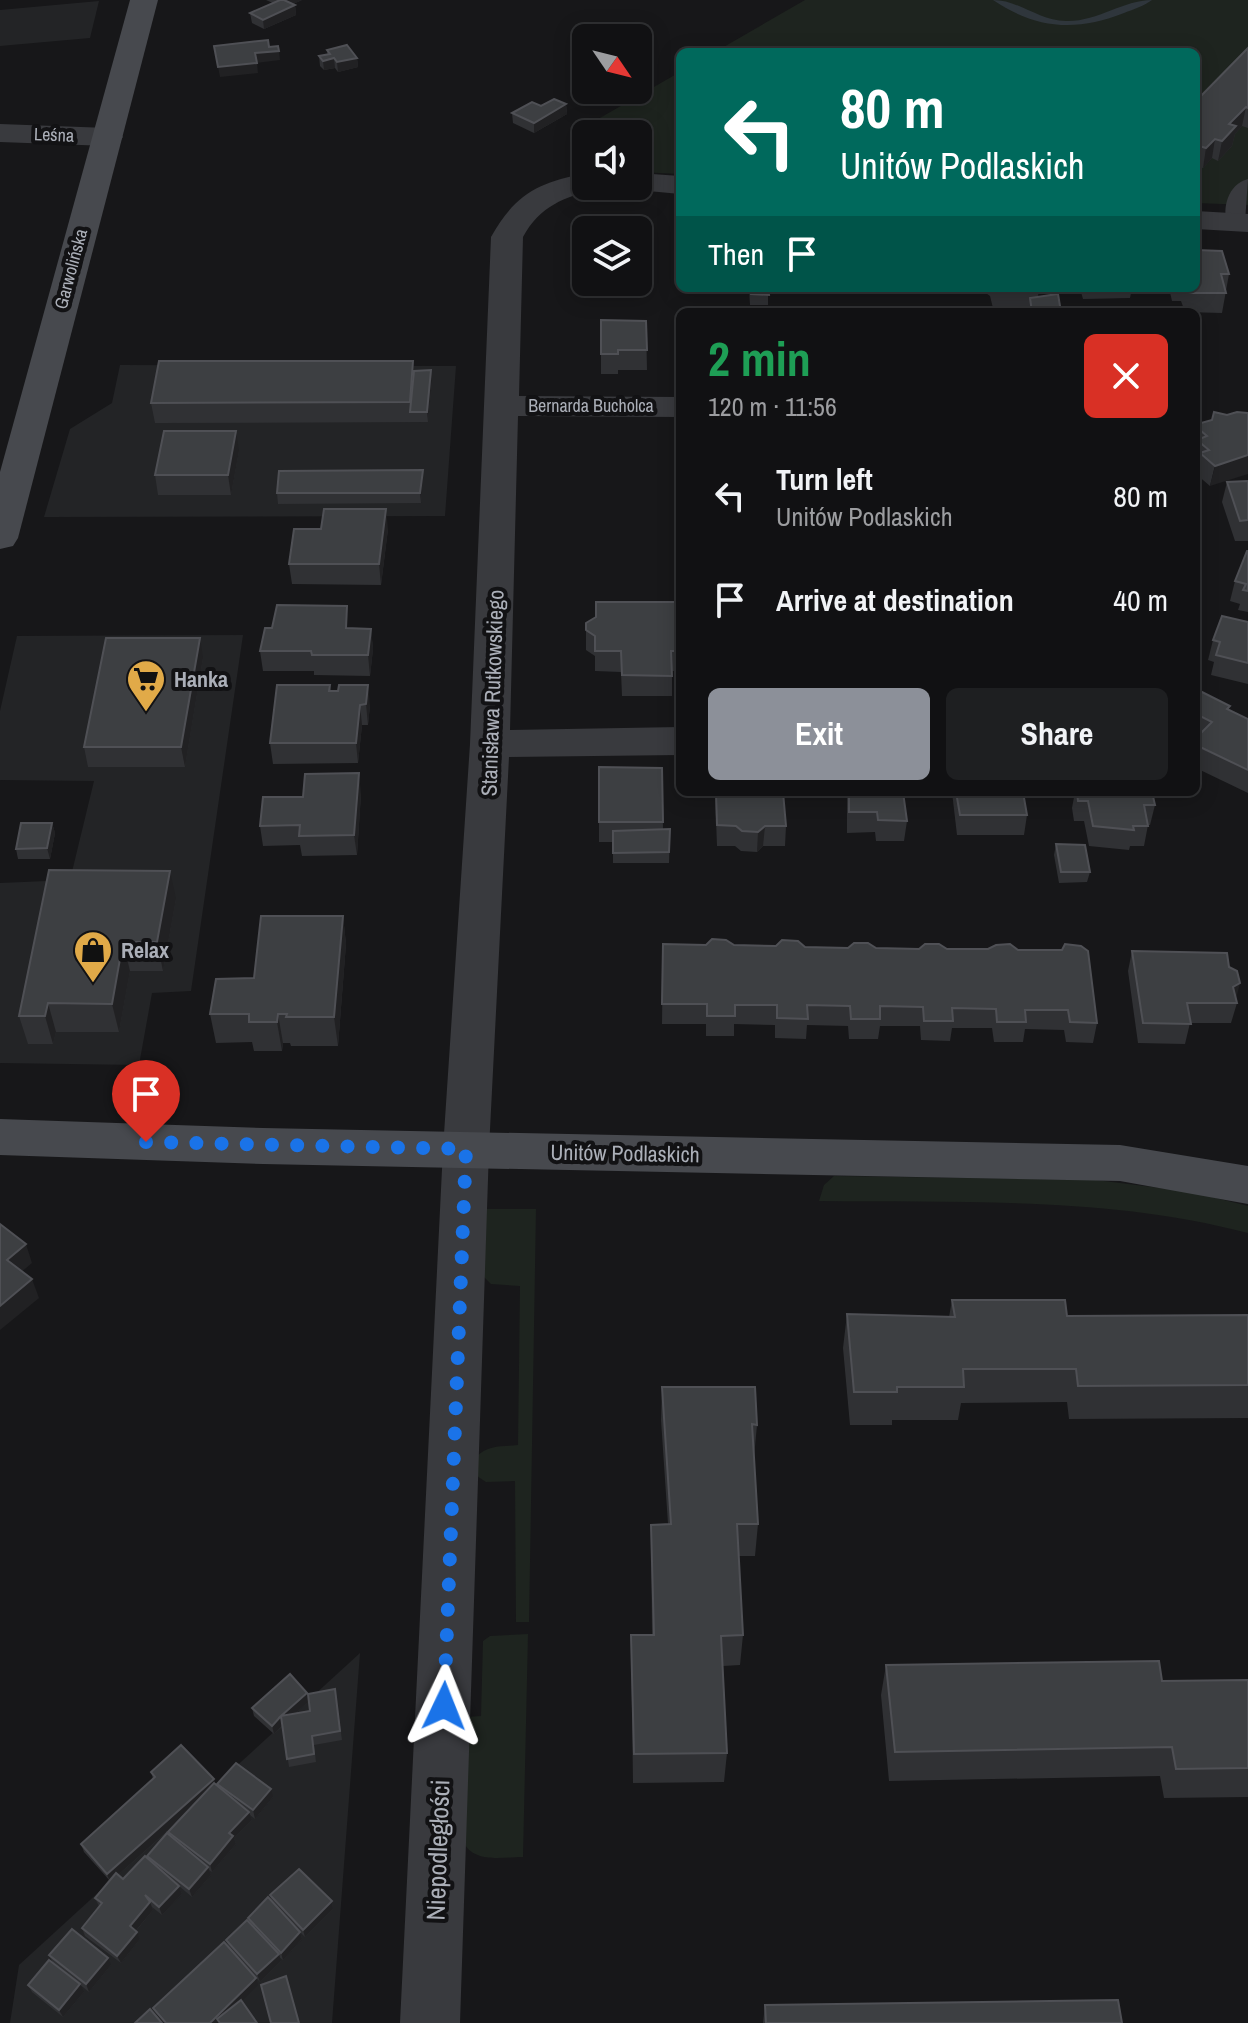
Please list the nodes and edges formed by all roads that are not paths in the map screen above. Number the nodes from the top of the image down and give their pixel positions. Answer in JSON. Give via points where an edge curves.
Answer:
{"nodes":[{"id":1,"x":144,"y":0,"type":"edge"},
{"id":2,"x":0,"y":133,"type":"edge"},
{"id":3,"x":108,"y":137,"type":"junction"},
{"id":4,"x":652,"y":183,"type":"edge"},
{"id":5,"x":676,"y":185,"type":"edge"},
{"id":6,"x":1248,"y":185,"type":"edge"},
{"id":7,"x":572,"y":186,"type":"edge"},
{"id":8,"x":1200,"y":220,"type":"edge"},
{"id":9,"x":1242,"y":223,"type":"edge"},
{"id":10,"x":503,"y":406,"type":"junction"},
{"id":11,"x":676,"y":407,"type":"edge"},
{"id":12,"x":0,"y":538,"type":"edge"},
{"id":13,"x":676,"y":741,"type":"edge"},
{"id":14,"x":490,"y":744,"type":"junction"},
{"id":15,"x":0,"y":1137,"type":"edge"},
{"id":16,"x":466,"y":1149,"type":"junction"},
{"id":17,"x":1248,"y":1185,"type":"edge"},
{"id":18,"x":430,"y":2023,"type":"edge"}],
"edges":[{"from":1,"to":3,"type":"main road","name":"Garwolińska"},
{"from":2,"to":3,"type":"street","name":"Leśna"},
{"from":3,"to":12,"type":"main road","name":"Garwolińska"},
{"from":4,"to":5,"type":"street"},
{"from":6,"to":9,"type":"lane","via":[[1237,197]]},
{"from":7,"to":10,"type":"street","name":"Stanisława Rutkowskiego","via":[[542,194],[518,214],[507,237]]},
{"from":8,"to":9,"type":"street"},
{"from":10,"to":11,"type":"street","name":"Bernarda Bucholca"},
{"from":10,"to":14,"type":"street","name":"Stanisława Rutkowskiego"},
{"from":13,"to":14,"type":"street"},
{"from":14,"to":16,"type":"street","name":"Stanisława Rutkowskiego"},
{"from":15,"to":16,"type":"main road","name":"Unitów Podlaskich"},
{"from":16,"to":17,"type":"main road","name":"Unitów Podlaskich","via":[[1120,1163]]},
{"from":16,"to":18,"type":"street","name":"Niepodległości"}]}
